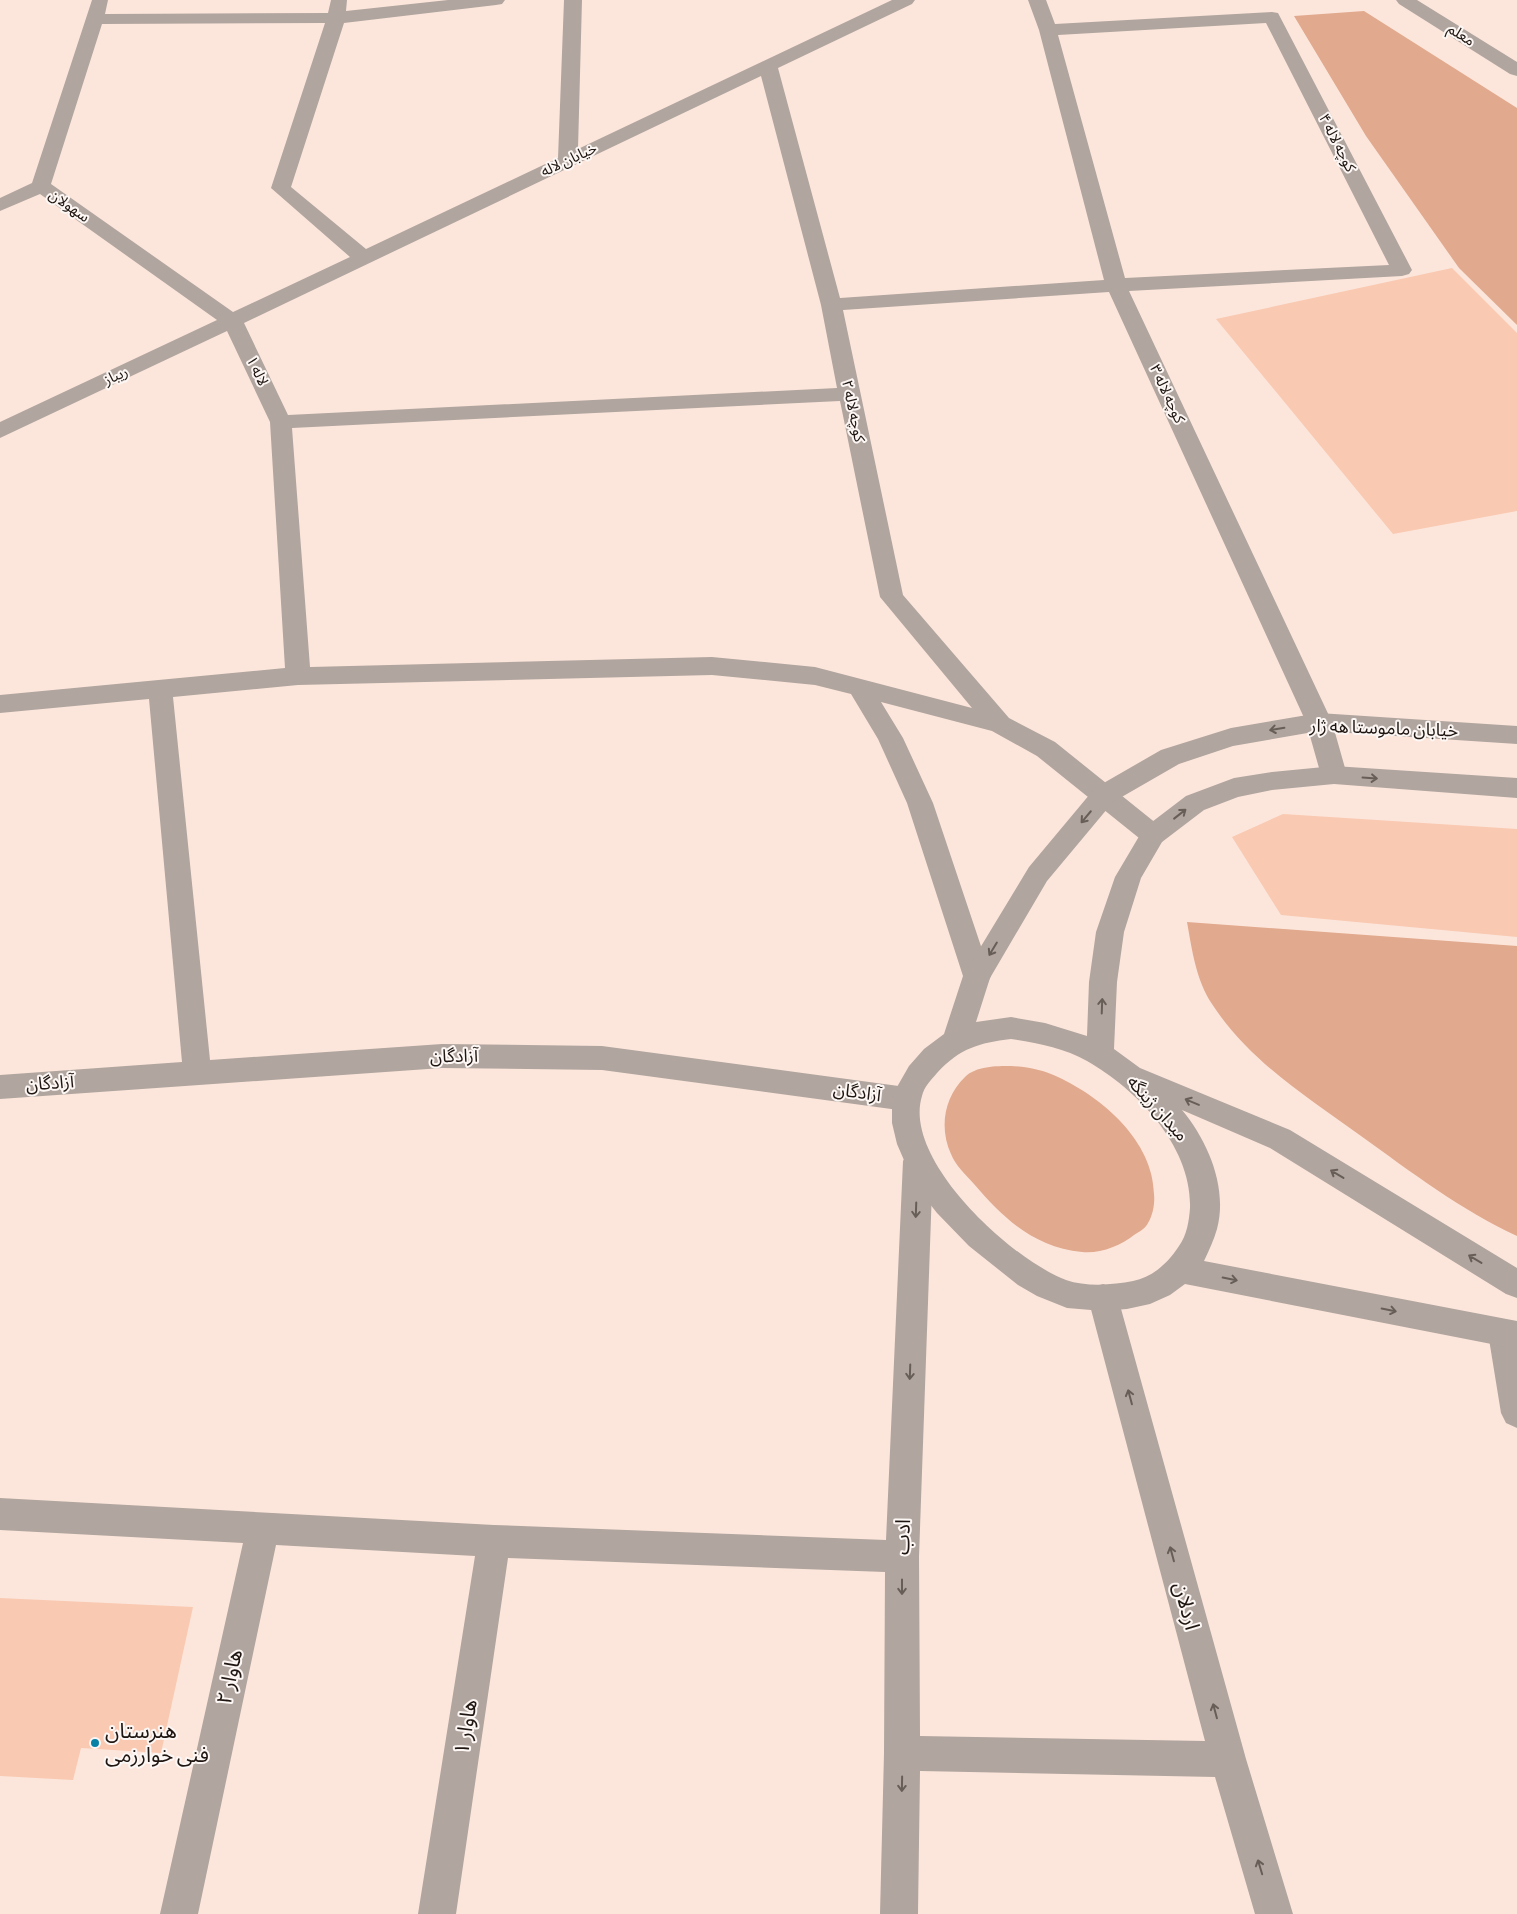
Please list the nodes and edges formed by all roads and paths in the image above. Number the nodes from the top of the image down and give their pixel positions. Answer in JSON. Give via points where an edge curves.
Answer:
{"nodes":[{"id":1,"x":101,"y":0,"type":"edge"},
{"id":2,"x":496,"y":0,"type":"edge"},
{"id":3,"x":573,"y":0,"type":"edge"},
{"id":4,"x":906,"y":0,"type":"edge"},
{"id":5,"x":1037,"y":0,"type":"edge"},
{"id":6,"x":1405,"y":0,"type":"edge"},
{"id":7,"x":338,"y":9,"type":"edge"},
{"id":8,"x":95,"y":19,"type":"junction"},
{"id":9,"x":1048,"y":30,"type":"junction"},
{"id":10,"x":768,"y":66,"type":"junction"},
{"id":11,"x":1517,"y":70,"type":"edge"},
{"id":12,"x":568,"y":161,"type":"junction"},
{"id":13,"x":41,"y":186,"type":"junction"},
{"id":14,"x":0,"y":205,"type":"edge"},
{"id":15,"x":364,"y":258,"type":"junction"},
{"id":16,"x":1116,"y":285,"type":"junction"},
{"id":17,"x":831,"y":305,"type":"junction"},
{"id":18,"x":232,"y":321,"type":"junction"},
{"id":19,"x":850,"y":394,"type":"junction"},
{"id":20,"x":281,"y":422,"type":"junction"},
{"id":21,"x":0,"y":431,"type":"edge"},
{"id":22,"x":298,"y":676,"type":"junction"},
{"id":23,"x":860,"y":688,"type":"junction"},
{"id":24,"x":160,"y":689,"type":"junction"},
{"id":25,"x":0,"y":704,"type":"edge"},
{"id":26,"x":1318,"y":722,"type":"junction"},
{"id":27,"x":1000,"y":724,"type":"junction"},
{"id":28,"x":1517,"y":735,"type":"edge"},
{"id":29,"x":1334,"y":775,"type":"junction"},
{"id":30,"x":1517,"y":788,"type":"edge"},
{"id":31,"x":1104,"y":795,"type":"junction"},
{"id":32,"x":1153,"y":835,"type":"junction"},
{"id":33,"x":977,"y":976,"type":"junction"},
{"id":34,"x":956,"y":1040,"type":"junction"},
{"id":35,"x":1100,"y":1055,"type":"junction"},
{"id":36,"x":197,"y":1074,"type":"junction"},
{"id":37,"x":1127,"y":1074,"type":"junction"},
{"id":38,"x":0,"y":1087,"type":"edge"},
{"id":39,"x":906,"y":1099,"type":"junction"},
{"id":40,"x":918,"y":1161,"type":"junction"},
{"id":41,"x":1182,"y":1270,"type":"junction"},
{"id":42,"x":1517,"y":1284,"type":"edge"},
{"id":43,"x":1103,"y":1298,"type":"junction"},
{"id":44,"x":1511,"y":1334,"type":"edge"},
{"id":45,"x":1517,"y":1413,"type":"edge"},
{"id":46,"x":0,"y":1514,"type":"edge"},
{"id":47,"x":263,"y":1528,"type":"junction"},
{"id":48,"x":494,"y":1541,"type":"junction"},
{"id":49,"x":902,"y":1556,"type":"junction"},
{"id":50,"x":902,"y":1753,"type":"junction"},
{"id":51,"x":1228,"y":1759,"type":"junction"},
{"id":52,"x":179,"y":1914,"type":"edge"},
{"id":53,"x":437,"y":1914,"type":"edge"},
{"id":54,"x":899,"y":1914,"type":"edge"},
{"id":55,"x":1274,"y":1914,"type":"edge"}],
"edges":[{"from":1,"to":8,"type":"street","name":"سهولان"},
{"from":2,"to":7,"type":"street"},
{"from":3,"to":12,"type":"street"},
{"from":4,"to":10,"type":"street","name":"خیابان لاله"},
{"from":5,"to":9,"type":"street","name":"کوچه لاله ۳"},
{"from":6,"to":11,"type":"street","name":"معلم"},
{"from":7,"to":8,"type":"street"},
{"from":7,"to":15,"type":"street","via":[[281,188]]},
{"from":8,"to":13,"type":"street","name":"سهولان"},
{"from":9,"to":16,"type":"street","name":"کوچه لاله ۳"},
{"from":9,"to":16,"type":"street","name":"کوچه لاله ۴","via":[[1272,17],[1402,270]]},
{"from":10,"to":12,"type":"street","name":"خیابان لاله"},
{"from":10,"to":17,"type":"street","name":"کوچه لاله ۲"},
{"from":12,"to":15,"type":"street","name":"خیابان لاله"},
{"from":13,"to":14,"type":"street"},
{"from":13,"to":18,"type":"street","name":"سهولان"},
{"from":15,"to":18,"type":"street","name":"خیابان لاله"},
{"from":16,"to":17,"type":"street"},
{"from":16,"to":26,"type":"street","name":"کوچه لاله ۳"},
{"from":17,"to":19,"type":"street","name":"کوچه لاله ۲"},
{"from":18,"to":20,"type":"street","name":"لاله ۱"},
{"from":18,"to":21,"type":"street","name":"ریباز"},
{"from":19,"to":20,"type":"street"},
{"from":19,"to":27,"type":"street","name":"کوچه لاله ۲","via":[[892,597]]},
{"from":20,"to":22,"type":"street"},
{"from":22,"to":23,"type":"street","via":[[712,666],[815,676]]},
{"from":22,"to":24,"type":"street"},
{"from":23,"to":27,"type":"street"},
{"from":23,"to":33,"type":"street","via":[[890,738],[920,803]]},
{"from":24,"to":25,"type":"street"},
{"from":24,"to":36,"type":"street"},
{"from":26,"to":28,"type":"street","name":"خیابان ماموستا هه ژار"},
{"from":26,"to":29,"type":"street","name":"کوچه لاله ۳"},
{"from":26,"to":31,"type":"street","name":"خیابان ماموستا هه ژار","one_way":true,"via":[[1231,736],[1170,757]]},
{"from":27,"to":31,"type":"street","via":[[1046,749]]},
{"from":29,"to":30,"type":"street","one_way":true},
{"from":32,"to":29,"type":"street","one_way":true,"via":[[1195,803],[1234,788]]},
{"from":31,"to":32,"type":"street"},
{"from":31,"to":33,"type":"street","name":"خیابان ماموستا هه ژار","one_way":true,"via":[[1038,874]]},
{"from":35,"to":32,"type":"street","one_way":true,"via":[[1103,982],[1110,932],[1128,877]]},
{"from":33,"to":34,"type":"street","name":"خیابان ماموستا هه ژار"},
{"from":34,"to":35,"type":"street","name":"میدان ژینگه","via":[[987,1030],[1011,1028],[1064,1038]]},
{"from":34,"to":39,"type":"street","name":"میدان ژینگه","via":[[933,1058]]},
{"from":35,"to":37,"type":"street","name":"میدان ژینگه"},
{"from":36,"to":38,"type":"street","name":"آزادگان"},
{"from":36,"to":39,"type":"street","name":"آزادگان","via":[[442,1056],[602,1058]]},
{"from":37,"to":41,"type":"street","name":"میدان ژینگه","via":[[1171,1119],[1191,1147],[1204,1185],[1205,1217],[1195,1249]]},
{"from":42,"to":37,"type":"street","one_way":true,"via":[[1280,1139]]},
{"from":39,"to":40,"type":"street","name":"میدان ژینگه","via":[[910,1140]]},
{"from":40,"to":43,"type":"street","name":"میدان ژینگه","via":[[956,1214],[1010,1262],[1038,1281],[1068,1294]]},
{"from":40,"to":49,"type":"street","name":"ادب","one_way":true},
{"from":41,"to":43,"type":"street","name":"میدان ژینگه","via":[[1160,1286],[1135,1296]]},
{"from":41,"to":44,"type":"street","one_way":true},
{"from":51,"to":43,"type":"street","name":"اردلان","one_way":true},
{"from":44,"to":45,"type":"street"},
{"from":46,"to":47,"type":"street"},
{"from":47,"to":48,"type":"street"},
{"from":47,"to":52,"type":"street","name":"هاوار ۲"},
{"from":48,"to":49,"type":"street"},
{"from":48,"to":53,"type":"street","name":"هاوار ۱"},
{"from":49,"to":50,"type":"street","name":"ادب","one_way":true},
{"from":50,"to":51,"type":"street"},
{"from":50,"to":54,"type":"street","name":"ادب","one_way":true},
{"from":55,"to":51,"type":"street","name":"اردلان","one_way":true}]}
